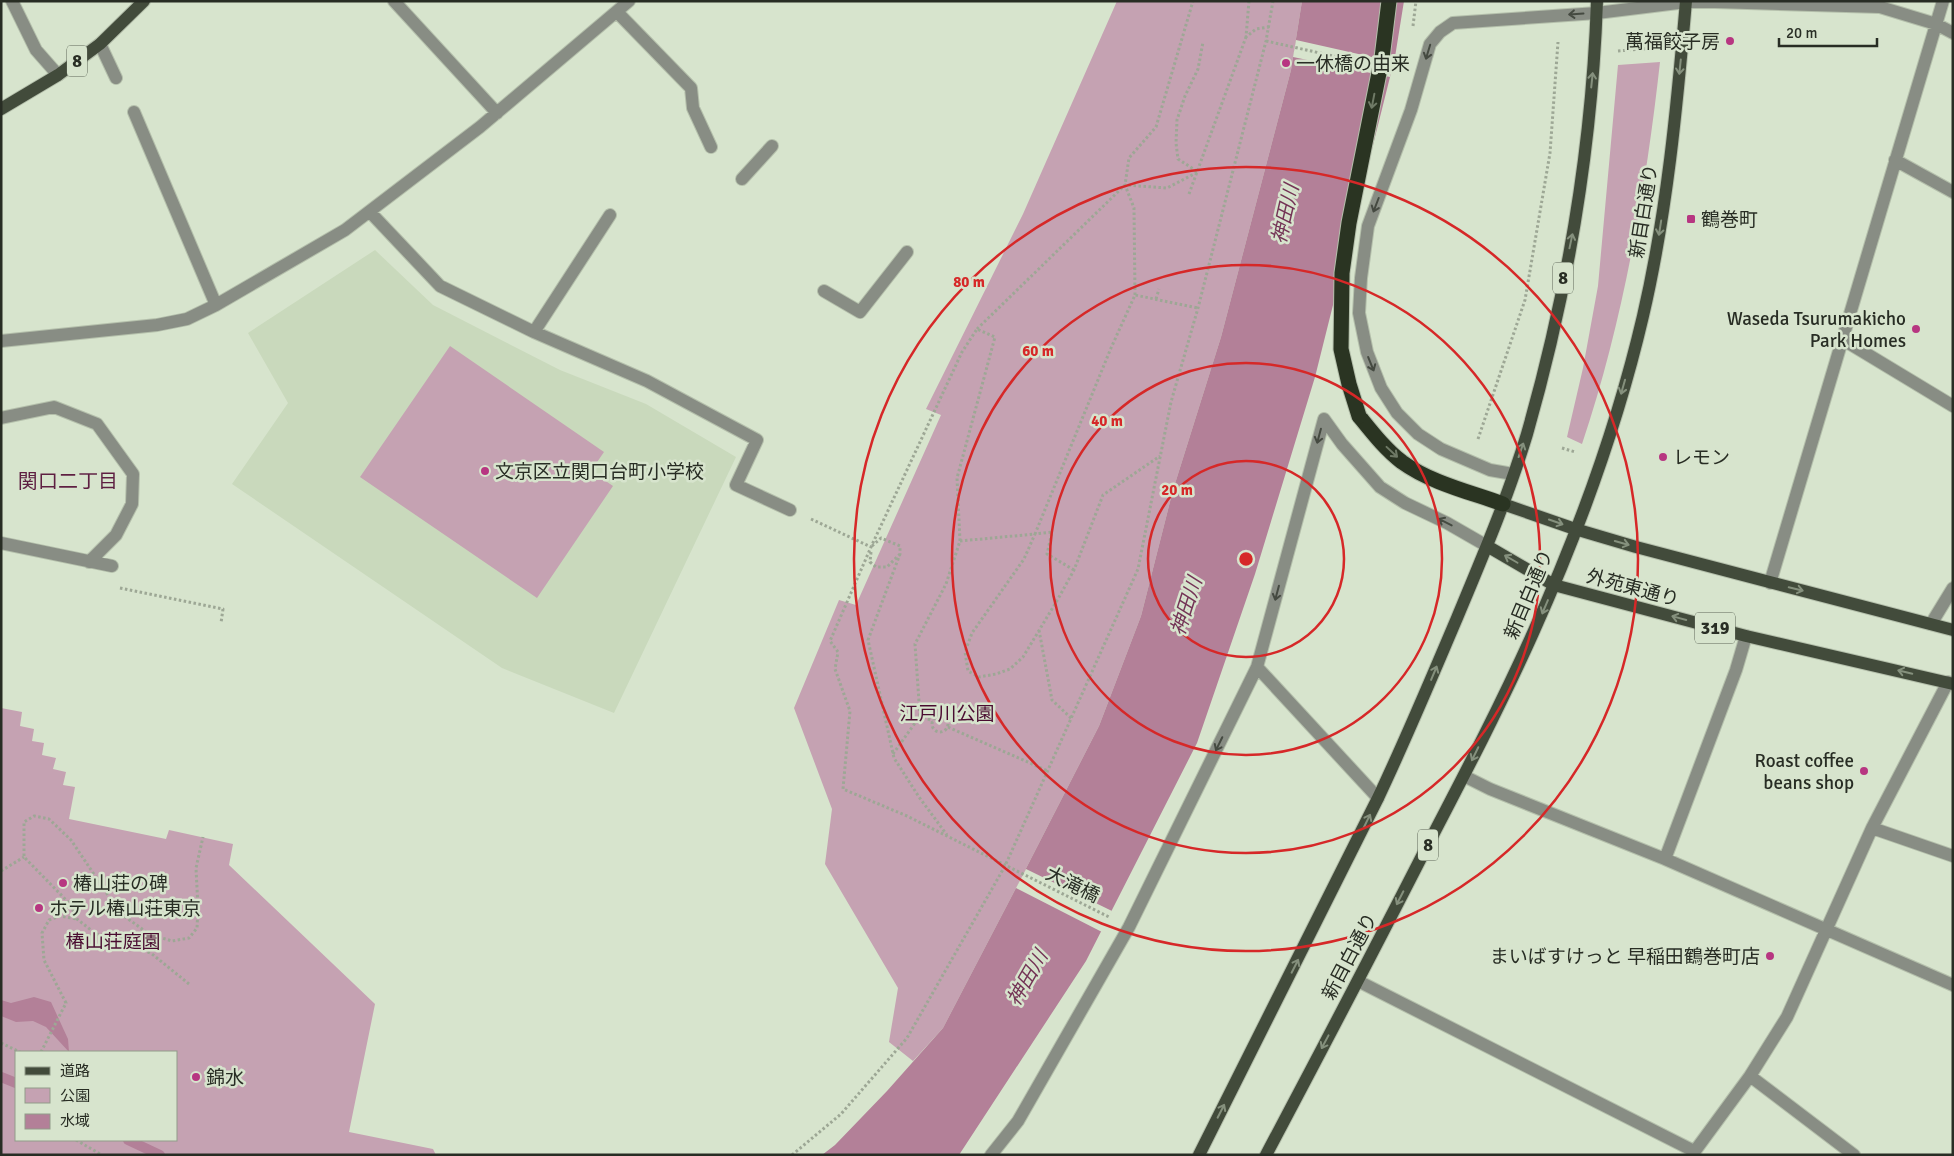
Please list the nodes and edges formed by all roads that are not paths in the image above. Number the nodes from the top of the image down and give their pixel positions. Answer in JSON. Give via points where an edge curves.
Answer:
{"nodes":[{"id":1,"x":12,"y":1,"type":"edge"},
{"id":2,"x":144,"y":1,"type":"edge"},
{"id":3,"x":394,"y":1,"type":"edge"},
{"id":4,"x":630,"y":1,"type":"edge"},
{"id":5,"x":1389,"y":1,"type":"edge"},
{"id":6,"x":1943,"y":1,"type":"edge"},
{"id":7,"x":1686,"y":2,"type":"edge"},
{"id":8,"x":1597,"y":7,"type":"edge"},
{"id":9,"x":617,"y":12,"type":"junction"},
{"id":10,"x":1936,"y":24,"type":"junction"},
{"id":11,"x":1953,"y":33,"type":"edge"},
{"id":12,"x":100,"y":44,"type":"junction"},
{"id":13,"x":58,"y":75,"type":"junction"},
{"id":14,"x":116,"y":78,"type":"dead end"},
{"id":15,"x":1,"y":110,"type":"edge"},
{"id":16,"x":134,"y":112,"type":"dead end"},
{"id":17,"x":497,"y":113,"type":"junction"},
{"id":18,"x":772,"y":146,"type":"dead end"},
{"id":19,"x":710,"y":147,"type":"dead end"},
{"id":20,"x":1895,"y":160,"type":"junction"},
{"id":21,"x":742,"y":179,"type":"dead end"},
{"id":22,"x":1953,"y":192,"type":"edge"},
{"id":23,"x":370,"y":212,"type":"junction"},
{"id":24,"x":610,"y":215,"type":"dead end"},
{"id":25,"x":907,"y":252,"type":"dead end"},
{"id":26,"x":824,"y":291,"type":"dead end"},
{"id":27,"x":216,"y":306,"type":"junction"},
{"id":28,"x":534,"y":332,"type":"junction"},
{"id":29,"x":1842,"y":338,"type":"junction"},
{"id":30,"x":1,"y":341,"type":"edge"},
{"id":31,"x":1953,"y":406,"type":"edge"},
{"id":32,"x":1,"y":418,"type":"edge"},
{"id":33,"x":1513,"y":474,"type":"junction"},
{"id":34,"x":1503,"y":504,"type":"junction"},
{"id":35,"x":790,"y":510,"type":"road end"},
{"id":36,"x":1575,"y":529,"type":"junction"},
{"id":37,"x":1,"y":543,"type":"edge"},
{"id":38,"x":1487,"y":546,"type":"junction"},
{"id":39,"x":89,"y":562,"type":"junction"},
{"id":40,"x":112,"y":566,"type":"dead end"},
{"id":41,"x":1770,"y":583,"type":"junction"},
{"id":42,"x":1554,"y":585,"type":"junction"},
{"id":43,"x":1953,"y":588,"type":"edge"},
{"id":44,"x":1931,"y":624,"type":"junction"},
{"id":45,"x":1953,"y":630,"type":"edge"},
{"id":46,"x":1746,"y":636,"type":"junction"},
{"id":47,"x":1257,"y":667,"type":"junction"},
{"id":48,"x":1950,"y":683,"type":"edge"},
{"id":49,"x":1464,"y":776,"type":"junction"},
{"id":50,"x":1378,"y":798,"type":"junction"},
{"id":51,"x":1872,"y":828,"type":"junction"},
{"id":52,"x":1953,"y":856,"type":"edge"},
{"id":53,"x":1665,"y":859,"type":"junction"},
{"id":54,"x":1827,"y":929,"type":"junction"},
{"id":55,"x":1358,"y":981,"type":"junction"},
{"id":56,"x":1953,"y":985,"type":"edge"},
{"id":57,"x":1750,"y":1076,"type":"junction"},
{"id":58,"x":1693,"y":1153,"type":"edge"},
{"id":59,"x":991,"y":1155,"type":"edge"},
{"id":60,"x":1199,"y":1155,"type":"edge"},
{"id":61,"x":1266,"y":1155,"type":"edge"},
{"id":62,"x":1854,"y":1155,"type":"edge"}],
"edges":[{"from":1,"to":13,"type":"street","via":[[36,50]]},
{"from":2,"to":12,"type":"main road","number":"8"},
{"from":3,"to":17,"type":"street"},
{"from":4,"to":9,"type":"street"},
{"from":5,"to":34,"type":"highway","one_way":true,"bridge":true,"via":[[1382,58],[1342,273],[1341,349],[1359,416],[1380,441],[1402,461],[1428,477]]},
{"from":6,"to":10,"type":"street"},
{"from":7,"to":8,"type":"street"},
{"from":7,"to":10,"type":"street","via":[[1880,7]]},
{"from":7,"to":36,"type":"main road","name":"新目白通り","number":"8","one_way":true,"via":[[1672,148],[1643,316],[1600,462]]},
{"from":33,"to":8,"type":"main road","number":"8","one_way":true,"via":[[1551,336],[1576,218]]},
{"from":8,"to":33,"type":"street","one_way":true,"via":[[1453,23],[1440,32],[1430,44],[1412,110],[1368,226],[1359,313],[1367,352],[1381,388],[1397,413],[1418,434],[1441,449],[1490,470]]},
{"from":9,"to":17,"type":"street"},
{"from":9,"to":19,"type":"street","via":[[691,88],[693,108]]},
{"from":10,"to":11,"type":"street"},
{"from":10,"to":20,"type":"street"},
{"from":12,"to":13,"type":"main road","number":"8"},
{"from":12,"to":14,"type":"street"},
{"from":13,"to":15,"type":"main road","number":"8"},
{"from":16,"to":27,"type":"street"},
{"from":17,"to":23,"type":"street"},
{"from":18,"to":21,"type":"street"},
{"from":20,"to":22,"type":"street"},
{"from":20,"to":29,"type":"street"},
{"from":23,"to":27,"type":"street"},
{"from":23,"to":28,"type":"street","via":[[440,286]]},
{"from":24,"to":28,"type":"street"},
{"from":25,"to":26,"type":"street","via":[[860,312]]},
{"from":27,"to":30,"type":"street","via":[[187,319],[157,325]]},
{"from":28,"to":35,"type":"street","via":[[647,381],[757,440],[736,486]]},
{"from":29,"to":31,"type":"street"},
{"from":29,"to":41,"type":"street"},
{"from":32,"to":39,"type":"street","via":[[54,407],[96,424],[133,474],[132,504],[116,535]]},
{"from":33,"to":34,"type":"main road","number":"8"},
{"from":34,"to":36,"type":"main road","name":"外苑東通り","one_way":true},
{"from":34,"to":38,"type":"main road","number":"8"},
{"from":36,"to":41,"type":"main road","name":"外苑東通り","one_way":true},
{"from":36,"to":42,"type":"main road","name":"新目白通り","number":"8"},
{"from":37,"to":39,"type":"street"},
{"from":42,"to":38,"type":"main road","name":"外苑東通り","number":"319","one_way":true},
{"from":38,"to":47,"type":"street","one_way":true,"via":[[1380,487],[1324,419]]},
{"from":50,"to":38,"type":"main road","number":"8","one_way":true},
{"from":39,"to":40,"type":"street"},
{"from":41,"to":44,"type":"main road","name":"外苑東通り","one_way":true},
{"from":46,"to":42,"type":"main road","name":"外苑東通り","number":"319","one_way":true},
{"from":42,"to":49,"type":"main road","name":"新目白通り","number":"8","one_way":true},
{"from":43,"to":44,"type":"street"},
{"from":44,"to":45,"type":"main road","name":"外苑東通り"},
{"from":48,"to":46,"type":"main road","name":"外苑東通り","number":"319","one_way":true},
{"from":46,"to":53,"type":"street"},
{"from":47,"to":50,"type":"street"},
{"from":47,"to":59,"type":"street","one_way":true,"via":[[1129,927],[1018,1121]]},
{"from":48,"to":51,"type":"street"},
{"from":49,"to":53,"type":"street"},
{"from":49,"to":55,"type":"main road","name":"新目白通り","number":"8","one_way":true},
{"from":60,"to":50,"type":"main road","number":"8","one_way":true},
{"from":51,"to":52,"type":"street"},
{"from":51,"to":54,"type":"street"},
{"from":53,"to":54,"type":"street"},
{"from":54,"to":56,"type":"street"},
{"from":54,"to":57,"type":"street","via":[[1787,1016]]},
{"from":55,"to":58,"type":"street"},
{"from":55,"to":61,"type":"main road","name":"新目白通り","number":"8","one_way":true},
{"from":57,"to":58,"type":"street"},
{"from":57,"to":62,"type":"street"}]}
